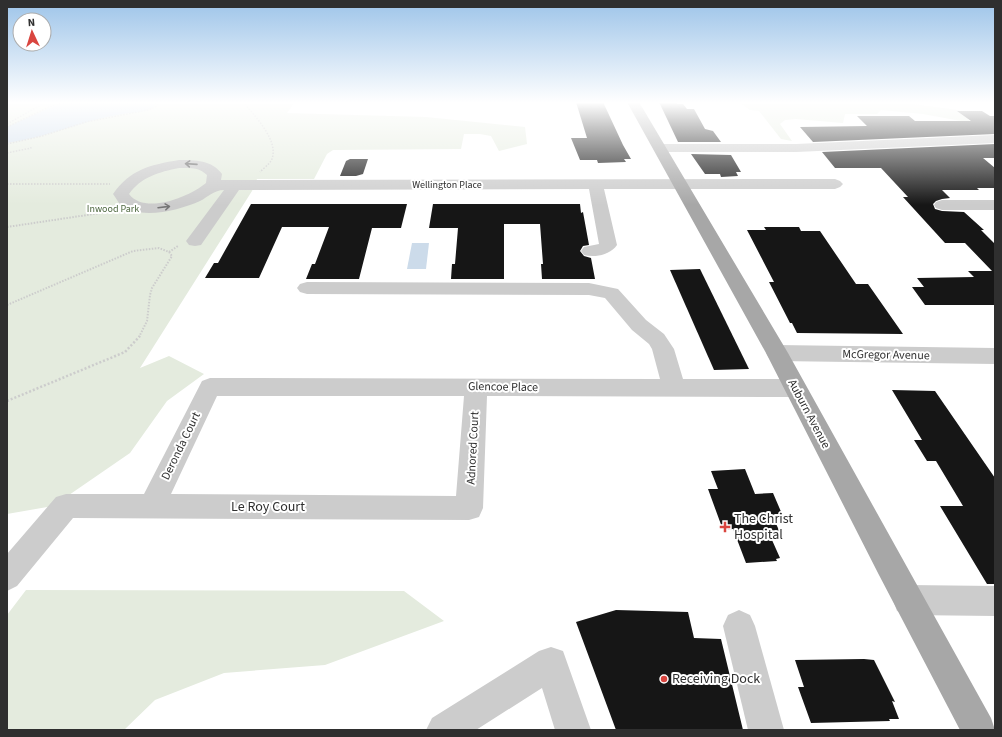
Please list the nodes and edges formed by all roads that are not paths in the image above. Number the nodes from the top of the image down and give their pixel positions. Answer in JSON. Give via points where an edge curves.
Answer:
{"nodes":[{"id":1,"x":653,"y":136,"type":"edge"},
{"id":2,"x":995,"y":139,"type":"edge"},
{"id":3,"x":660,"y":148,"type":"junction"},
{"id":4,"x":835,"y":184,"type":"dead end"},
{"id":5,"x":213,"y":185,"type":"junction"},
{"id":6,"x":235,"y":185,"type":"junction"},
{"id":7,"x":596,"y":185,"type":"junction"},
{"id":8,"x":681,"y":185,"type":"junction"},
{"id":9,"x":942,"y":205,"type":"dead end"},
{"id":10,"x":989,"y":205,"type":"edge"},
{"id":11,"x":995,"y":216,"type":"edge"},
{"id":12,"x":195,"y":241,"type":"dead end"},
{"id":13,"x":590,"y":251,"type":"dead end"},
{"id":14,"x":307,"y":288,"type":"dead end"},
{"id":15,"x":777,"y":353,"type":"junction"},
{"id":16,"x":995,"y":356,"type":"edge"},
{"id":17,"x":210,"y":387,"type":"joint"},
{"id":18,"x":476,"y":387,"type":"junction"},
{"id":19,"x":674,"y":388,"type":"junction"},
{"id":20,"x":795,"y":388,"type":"junction"},
{"id":21,"x":152,"y":506,"type":"junction"},
{"id":22,"x":470,"y":508,"type":"joint"},
{"id":23,"x":7,"y":576,"type":"edge"},
{"id":24,"x":908,"y":600,"type":"junction"},
{"id":25,"x":995,"y":601,"type":"edge"},
{"id":26,"x":739,"y":626,"type":"dead end"},
{"id":27,"x":444,"y":730,"type":"edge"},
{"id":28,"x":573,"y":730,"type":"edge"},
{"id":29,"x":766,"y":730,"type":"edge"},
{"id":30,"x":979,"y":730,"type":"edge"}],
"edges":[{"from":1,"to":3,"type":"main road","name":"Auburn Avenue"},
{"from":2,"to":3,"type":"street","via":[[796,148]]},
{"from":3,"to":8,"type":"main road","name":"Auburn Avenue"},
{"from":4,"to":8,"type":"street","name":"Wellington Place"},
{"from":5,"to":5,"type":"street","one_way":true,"via":[[216,177],[211,169],[195,164],[178,164],[153,169],[135,177],[128,182],[121,194],[128,203],[145,208],[173,206],[194,199]]},
{"from":5,"to":6,"type":"street","name":"Wellington Place"},
{"from":6,"to":7,"type":"street","name":"Wellington Place"},
{"from":6,"to":12,"type":"street"},
{"from":7,"to":8,"type":"street","name":"Wellington Place"},
{"from":7,"to":13,"type":"street","via":[[608,245],[603,249]]},
{"from":8,"to":15,"type":"main road","name":"Auburn Avenue"},
{"from":9,"to":10,"type":"street"},
{"from":10,"to":11,"type":"street"},
{"from":14,"to":19,"type":"street","via":[[589,289],[611,293],[639,325],[657,339],[663,349]]},
{"from":15,"to":16,"type":"street","name":"McGregor Avenue"},
{"from":15,"to":20,"type":"main road","name":"Auburn Avenue"},
{"from":17,"to":18,"type":"street","name":"Glencoe Place"},
{"from":17,"to":21,"type":"street","name":"Deronda Court"},
{"from":18,"to":19,"type":"street","name":"Glencoe Place"},
{"from":18,"to":22,"type":"street","name":"Adnored Court"},
{"from":19,"to":20,"type":"street","name":"Glencoe Place"},
{"from":20,"to":24,"type":"main road","name":"Auburn Avenue"},
{"from":21,"to":22,"type":"street","name":"Le Roy Court"},
{"from":21,"to":23,"type":"street","name":"Le Roy Court","via":[[66,506]]},
{"from":24,"to":25,"type":"street"},
{"from":24,"to":30,"type":"main road","name":"Auburn Avenue"},
{"from":26,"to":29,"type":"street"},
{"from":27,"to":28,"type":"street","via":[[551,663]]}]}
